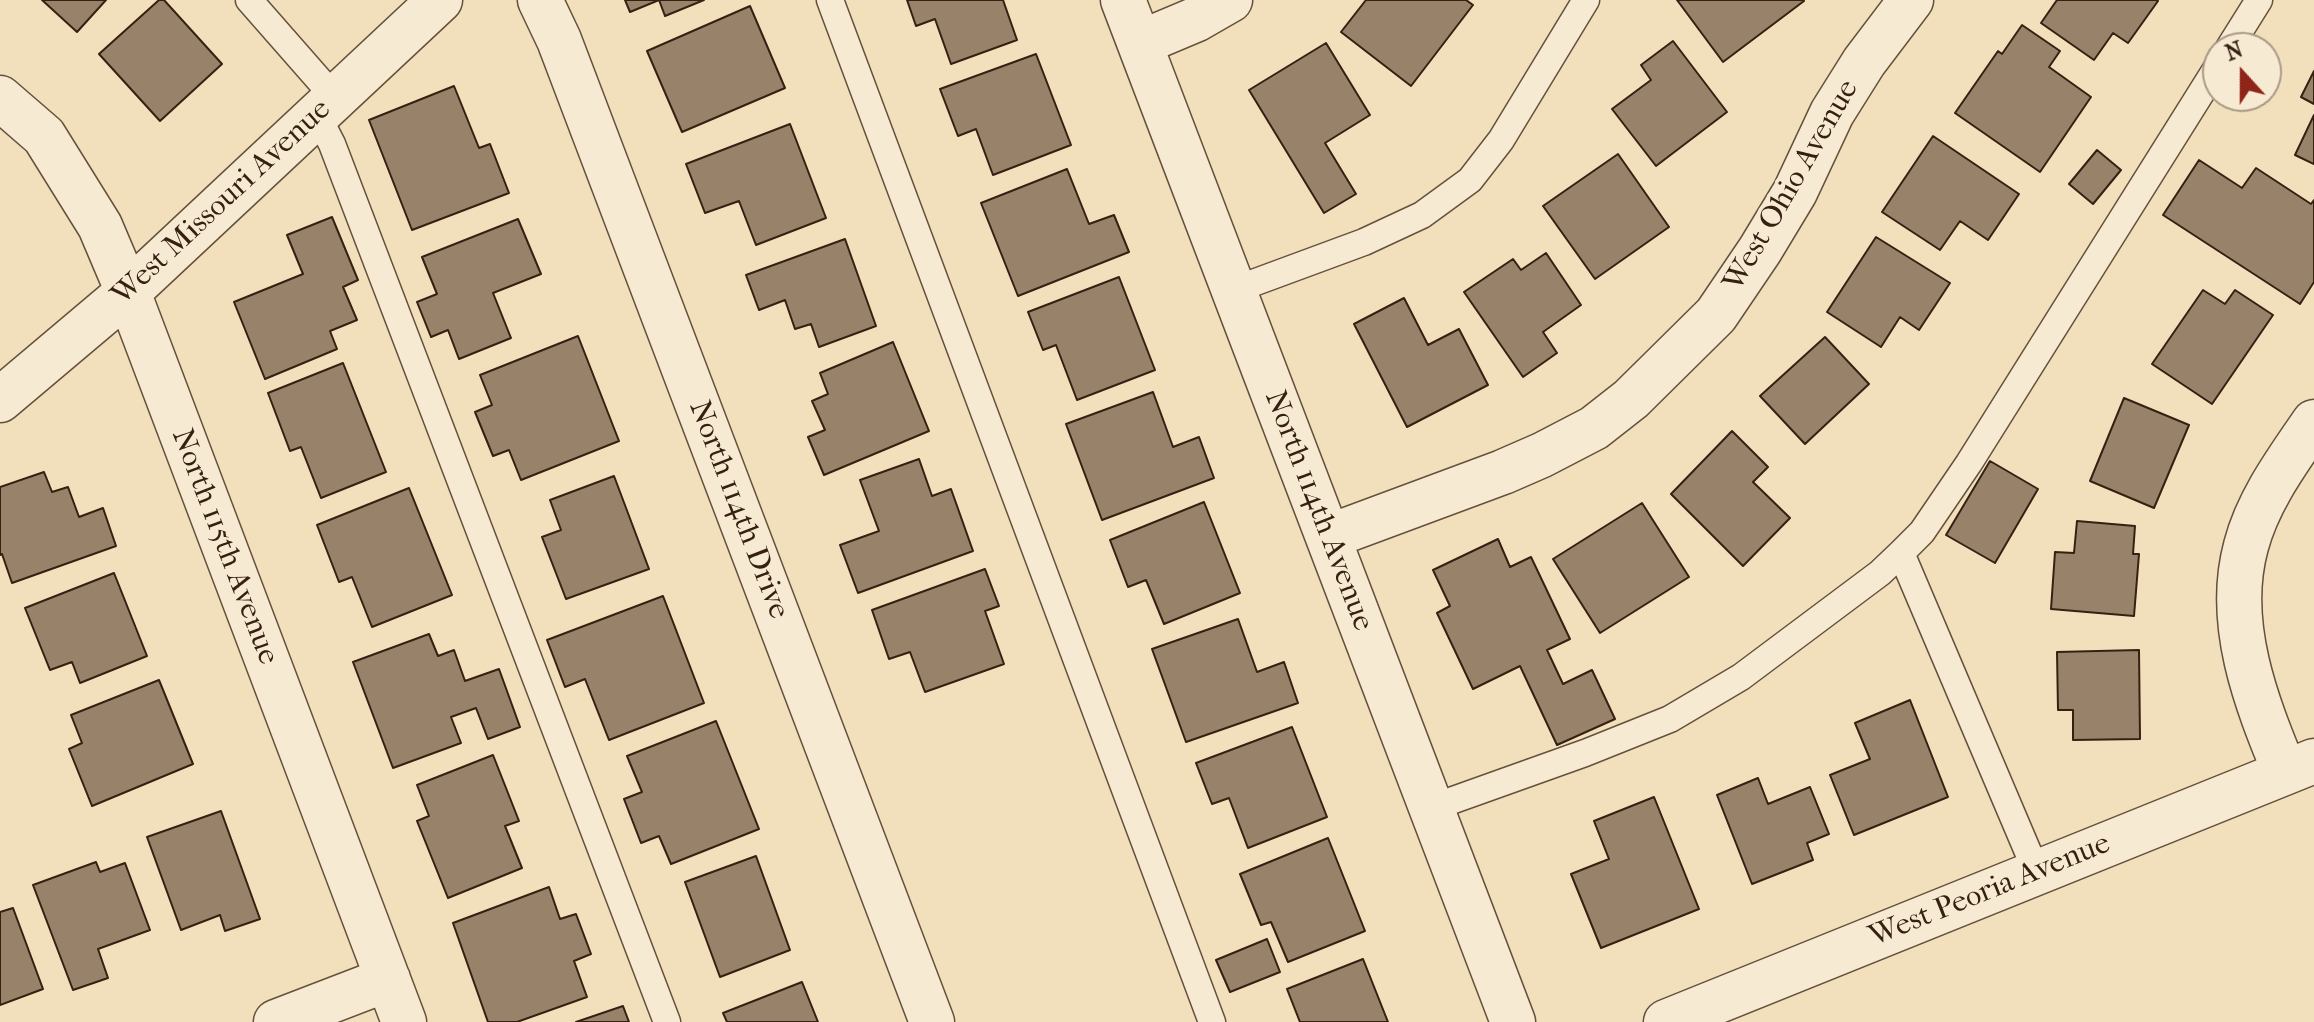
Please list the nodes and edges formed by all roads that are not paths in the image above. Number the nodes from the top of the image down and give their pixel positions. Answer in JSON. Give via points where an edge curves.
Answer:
{"nodes":[{"id":1,"x":249,"y":0,"type":"edge"},
{"id":2,"x":440,"y":0,"type":"edge"},
{"id":3,"x":540,"y":0,"type":"edge"},
{"id":4,"x":830,"y":0,"type":"edge"},
{"id":5,"x":1123,"y":0,"type":"edge"},
{"id":6,"x":1230,"y":0,"type":"edge"},
{"id":7,"x":1586,"y":0,"type":"edge"},
{"id":8,"x":1911,"y":0,"type":"edge"},
{"id":9,"x":2259,"y":0,"type":"edge"},
{"id":10,"x":2239,"y":32,"type":"edge"},
{"id":11,"x":1140,"y":43,"type":"junction"},
{"id":12,"x":2202,"y":92,"type":"edge"},
{"id":13,"x":0,"y":98,"type":"edge"},
{"id":14,"x":326,"y":106,"type":"junction"},
{"id":15,"x":1234,"y":290,"type":"junction"},
{"id":16,"x":128,"y":292,"type":"junction"},
{"id":17,"x":0,"y":400,"type":"edge"},
{"id":18,"x":2314,"y":422,"type":"edge"},
{"id":19,"x":1328,"y":537,"type":"junction"},
{"id":20,"x":1901,"y":553,"type":"junction"},
{"id":21,"x":2299,"y":766,"type":"edge"},
{"id":22,"x":1431,"y":808,"type":"junction"},
{"id":23,"x":2037,"y":873,"type":"junction"},
{"id":24,"x":388,"y":979,"type":"junction"},
{"id":25,"x":276,"y":1022,"type":"edge"},
{"id":26,"x":404,"y":1022,"type":"edge"},
{"id":27,"x":667,"y":1022,"type":"edge"},
{"id":28,"x":932,"y":1022,"type":"edge"},
{"id":29,"x":1212,"y":1022,"type":"edge"},
{"id":30,"x":1513,"y":1022,"type":"edge"},
{"id":31,"x":1666,"y":1022,"type":"edge"}],
"edges":[{"from":1,"to":14,"type":"lane"},
{"from":2,"to":14,"type":"street","name":"West Missouri Avenue"},
{"from":3,"to":28,"type":"street","name":"North 114th Drive"},
{"from":4,"to":29,"type":"lane"},
{"from":5,"to":11,"type":"street","name":"North 114th Avenue"},
{"from":6,"to":11,"type":"street"},
{"from":7,"to":15,"type":"lane","via":[[1501,140],[1470,180],[1422,215]]},
{"from":8,"to":19,"type":"street","name":"West Ohio Avenue","via":[[1832,113],[1795,192],[1716,315],[1631,399],[1594,428],[1542,455]]},
{"from":9,"to":10,"type":"lane"},
{"from":11,"to":15,"type":"street","name":"North 114th Avenue"},
{"from":12,"to":20,"type":"lane","via":[[1969,463],[1922,532]]},
{"from":13,"to":16,"type":"street","name":"North 115th Avenue","via":[[44,136],[100,226]]},
{"from":14,"to":16,"type":"street","name":"West Missouri Avenue"},
{"from":14,"to":27,"type":"lane","via":[[332,144]]},
{"from":15,"to":19,"type":"street","name":"North 114th Avenue"},
{"from":16,"to":17,"type":"street","name":"West Missouri Avenue"},
{"from":16,"to":24,"type":"street","name":"North 115th Avenue"},
{"from":18,"to":21,"type":"street","via":[[2258,514],[2240,579],[2250,681],[2259,708]]},
{"from":19,"to":22,"type":"street","name":"North 114th Avenue"},
{"from":20,"to":22,"type":"lane","via":[[1741,677],[1670,719]]},
{"from":20,"to":23,"type":"lane"},
{"from":21,"to":23,"type":"street","name":"West Peoria Avenue"},
{"from":22,"to":30,"type":"street","name":"North 114th Avenue"},
{"from":23,"to":31,"type":"street","name":"West Peoria Avenue"},
{"from":24,"to":25,"type":"street"},
{"from":24,"to":26,"type":"street","name":"North 115th Avenue"}]}
